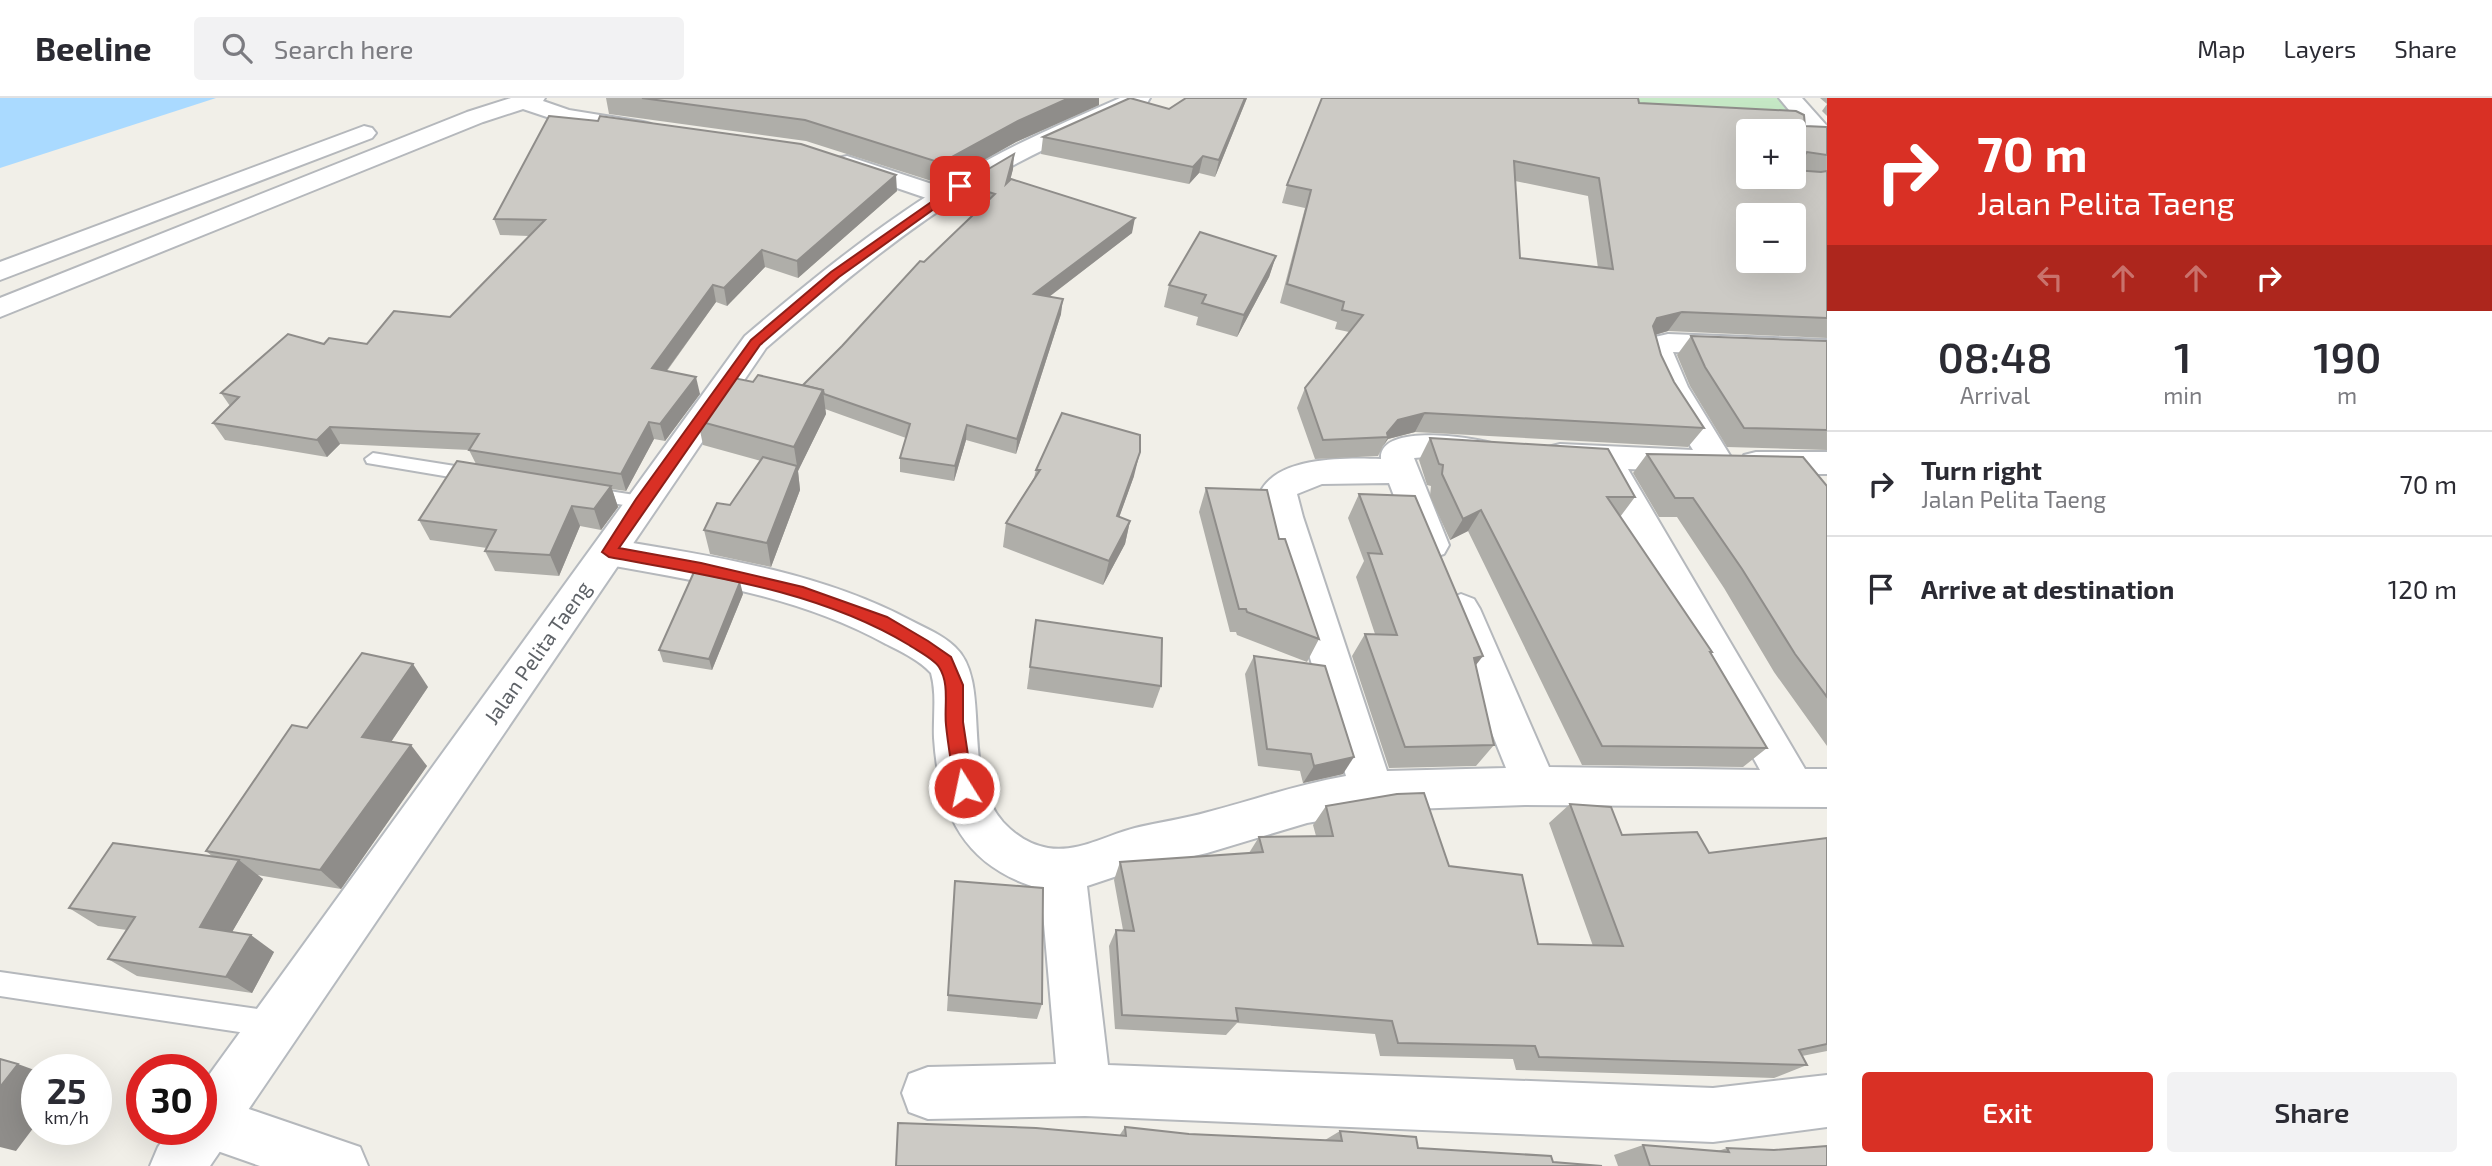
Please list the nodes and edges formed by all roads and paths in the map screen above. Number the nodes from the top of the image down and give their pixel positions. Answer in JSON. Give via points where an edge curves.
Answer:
{"nodes":[{"id":1,"x":472,"y":98,"type":"edge"},
{"id":2,"x":1136,"y":98,"type":"edge"},
{"id":3,"x":1791,"y":99,"type":"edge"},
{"id":4,"x":529,"y":100,"type":"edge"},
{"id":5,"x":1827,"y":102,"type":"edge"},
{"id":6,"x":666,"y":133,"type":"edge"},
{"id":7,"x":1806,"y":136,"type":"edge"},
{"id":8,"x":824,"y":156,"type":"edge"},
{"id":9,"x":944,"y":196,"type":"junction"},
{"id":10,"x":0,"y":272,"type":"edge"},
{"id":11,"x":0,"y":308,"type":"edge"},
{"id":12,"x":1827,"y":349,"type":"edge"},
{"id":13,"x":1604,"y":457,"type":"junction"},
{"id":14,"x":373,"y":459,"type":"dead end"},
{"id":15,"x":1717,"y":462,"type":"junction"},
{"id":16,"x":1402,"y":471,"type":"junction"},
{"id":17,"x":1814,"y":472,"type":"edge"},
{"id":18,"x":494,"y":479,"type":"edge"},
{"id":19,"x":574,"y":492,"type":"edge"},
{"id":20,"x":641,"y":502,"type":"junction"},
{"id":21,"x":609,"y":552,"type":"junction"},
{"id":22,"x":1535,"y":785,"type":"junction"},
{"id":23,"x":1810,"y":788,"type":"edge"},
{"id":24,"x":1372,"y":790,"type":"junction"},
{"id":25,"x":1062,"y":870,"type":"junction"},
{"id":26,"x":0,"y":984,"type":"edge"},
{"id":27,"x":277,"y":1025,"type":"junction"},
{"id":28,"x":1085,"y":1090,"type":"junction"},
{"id":29,"x":928,"y":1093,"type":"dead end"},
{"id":30,"x":1827,"y":1101,"type":"edge"},
{"id":31,"x":217,"y":1109,"type":"edge"},
{"id":32,"x":217,"y":1125,"type":"edge"},
{"id":33,"x":192,"y":1145,"type":"edge"},
{"id":34,"x":177,"y":1166,"type":"edge"},
{"id":35,"x":341,"y":1166,"type":"edge"}],
"edges":[{"from":1,"to":10,"type":"street"},
{"from":2,"to":9,"type":"street","name":"Jalan Pelita Taeng","via":[[1031,147]]},
{"from":3,"to":5,"type":"street"},
{"from":3,"to":7,"type":"street","via":[[1821,133]]},
{"from":4,"to":6,"type":"street","via":[[565,116]]},
{"from":4,"to":11,"type":"street","via":[[475,117]]},
{"from":8,"to":9,"type":"street"},
{"from":9,"to":20,"type":"street","name":"Jalan Pelita Taeng","via":[[835,274],[755,342]]},
{"from":12,"to":15,"type":"street","via":[[1657,345],[1678,397]]},
{"from":13,"to":15,"type":"street"},
{"from":13,"to":16,"type":"street","via":[[1415,446],[1397,454]]},
{"from":13,"to":23,"type":"street"},
{"from":14,"to":18,"type":"lane"},
{"from":15,"to":17,"type":"street"},
{"from":16,"to":22,"type":"street"},
{"from":16,"to":24,"type":"street","via":[[1305,475],[1279,489]]},
{"from":19,"to":20,"type":"lane"},
{"from":20,"to":21,"type":"street","name":"Jalan Pelita Taeng"},
{"from":21,"to":25,"type":"street","via":[[803,593],[882,621],[922,645],[946,662],[954,685],[959,758],[975,818],[1008,855]]},
{"from":21,"to":27,"type":"street","name":"Jalan Pelita Taeng"},
{"from":22,"to":23,"type":"street"},
{"from":22,"to":24,"type":"street"},
{"from":24,"to":25,"type":"street"},
{"from":25,"to":28,"type":"street"},
{"from":26,"to":27,"type":"lane"},
{"from":27,"to":31,"type":"street","name":"Jalan Pelita Taeng"},
{"from":28,"to":29,"type":"street"},
{"from":28,"to":30,"type":"street","via":[[1713,1115]]},
{"from":32,"to":35,"type":"street"},
{"from":33,"to":34,"type":"street","name":"Jalan Pelita Taeng"}]}
